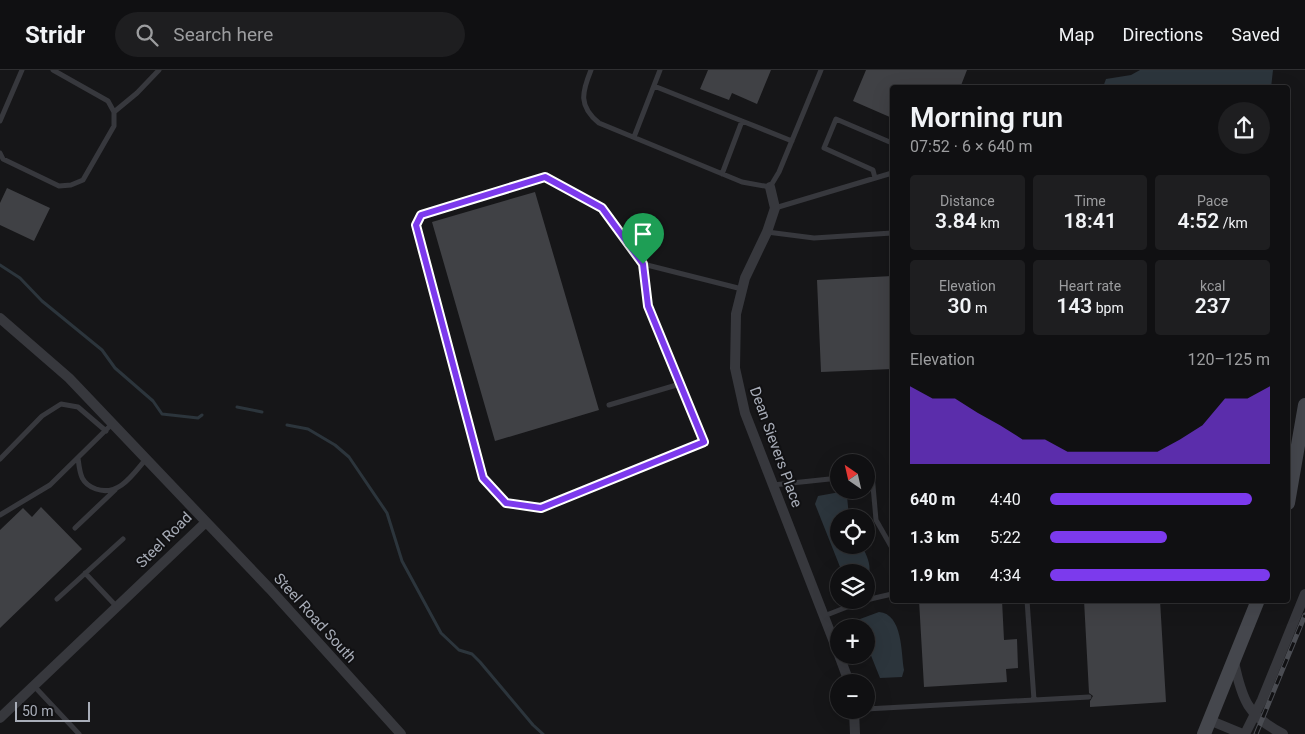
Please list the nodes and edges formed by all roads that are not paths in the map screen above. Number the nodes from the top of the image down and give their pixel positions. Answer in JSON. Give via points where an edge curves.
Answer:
{"nodes":[{"id":1,"x":22,"y":70,"type":"edge"},
{"id":2,"x":53,"y":70,"type":"edge"},
{"id":3,"x":159,"y":70,"type":"edge"},
{"id":4,"x":591,"y":70,"type":"edge"},
{"id":5,"x":660,"y":70,"type":"edge"},
{"id":6,"x":821,"y":70,"type":"edge"},
{"id":7,"x":654,"y":86,"type":"junction"},
{"id":8,"x":114,"y":112,"type":"junction"},
{"id":9,"x":0,"y":121,"type":"edge"},
{"id":10,"x":742,"y":121,"type":"junction"},
{"id":11,"x":634,"y":137,"type":"junction"},
{"id":12,"x":792,"y":141,"type":"junction"},
{"id":13,"x":890,"y":142,"type":"edge"},
{"id":14,"x":0,"y":153,"type":"edge"},
{"id":15,"x":890,"y":173,"type":"edge"},
{"id":16,"x":722,"y":174,"type":"junction"},
{"id":17,"x":875,"y":178,"type":"junction"},
{"id":18,"x":770,"y":187,"type":"junction"},
{"id":19,"x":775,"y":208,"type":"junction"},
{"id":20,"x":767,"y":232,"type":"junction"},
{"id":21,"x":890,"y":233,"type":"edge"},
{"id":22,"x":643,"y":264,"type":"junction"},
{"id":23,"x":742,"y":289,"type":"junction"},
{"id":24,"x":0,"y":318,"type":"edge"},
{"id":25,"x":680,"y":384,"type":"junction"},
{"id":26,"x":1305,"y":405,"type":"edge"},
{"id":27,"x":609,"y":406,"type":"dead end"},
{"id":28,"x":109,"y":427,"type":"junction"},
{"id":29,"x":78,"y":458,"type":"junction"},
{"id":30,"x":0,"y":459,"type":"edge"},
{"id":31,"x":146,"y":459,"type":"junction"},
{"id":32,"x":830,"y":479,"type":"edge"},
{"id":33,"x":773,"y":485,"type":"junction"},
{"id":34,"x":116,"y":490,"type":"junction"},
{"id":35,"x":1290,"y":491,"type":"edge"},
{"id":36,"x":874,"y":499,"type":"edge"},
{"id":37,"x":0,"y":515,"type":"edge"},
{"id":38,"x":206,"y":522,"type":"junction"},
{"id":39,"x":76,"y":528,"type":"dead end"},
{"id":40,"x":123,"y":538,"type":"dead end"},
{"id":41,"x":890,"y":544,"type":"edge"},
{"id":42,"x":85,"y":573,"type":"junction"},
{"id":43,"x":890,"y":594,"type":"edge"},
{"id":44,"x":1305,"y":594,"type":"edge"},
{"id":45,"x":875,"y":598,"type":"edge"},
{"id":46,"x":57,"y":600,"type":"dead end"},
{"id":47,"x":1028,"y":603,"type":"edge"},
{"id":48,"x":1257,"y":603,"type":"edge"},
{"id":49,"x":117,"y":607,"type":"junction"},
{"id":50,"x":842,"y":609,"type":"edge"},
{"id":51,"x":824,"y":616,"type":"junction"},
{"id":52,"x":830,"y":632,"type":"edge"},
{"id":53,"x":1234,"y":662,"type":"junction"},
{"id":54,"x":34,"y":686,"type":"junction"},
{"id":55,"x":1089,"y":697,"type":"dead end"},
{"id":56,"x":1034,"y":700,"type":"junction"},
{"id":57,"x":875,"y":709,"type":"edge"},
{"id":58,"x":1254,"y":715,"type":"junction"},
{"id":59,"x":0,"y":718,"type":"edge"},
{"id":60,"x":854,"y":719,"type":"edge"},
{"id":61,"x":1210,"y":720,"type":"junction"},
{"id":62,"x":79,"y":734,"type":"edge"},
{"id":63,"x":401,"y":734,"type":"edge"},
{"id":64,"x":855,"y":734,"type":"edge"},
{"id":65,"x":1204,"y":734,"type":"edge"},
{"id":66,"x":1244,"y":734,"type":"edge"},
{"id":67,"x":1284,"y":734,"type":"edge"}],
"edges":[{"from":1,"to":9,"type":"lane"},
{"from":2,"to":8,"type":"lane","via":[[108,102]]},
{"from":3,"to":8,"type":"lane"},
{"from":4,"to":11,"type":"lane","via":[[583,89],[588,112],[599,123]]},
{"from":5,"to":7,"type":"lane"},
{"from":6,"to":12,"type":"lane"},
{"from":7,"to":10,"type":"lane"},
{"from":7,"to":11,"type":"lane"},
{"from":8,"to":14,"type":"lane","via":[[114,126],[84,180],[71,185],[59,186],[3,159]]},
{"from":10,"to":12,"type":"lane"},
{"from":10,"to":16,"type":"lane"},
{"from":11,"to":16,"type":"lane"},
{"from":12,"to":18,"type":"lane"},
{"from":13,"to":17,"type":"lane","via":[[836,119],[824,148],[873,170]]},
{"from":15,"to":17,"type":"lane"},
{"from":16,"to":18,"type":"lane"},
{"from":17,"to":19,"type":"lane"},
{"from":18,"to":19,"type":"street"},
{"from":19,"to":20,"type":"street","name":"Dean Sievers Place"},
{"from":20,"to":21,"type":"lane","via":[[814,238]]},
{"from":20,"to":23,"type":"street","name":"Dean Sievers Place"},
{"from":22,"to":23,"type":"lane"},
{"from":22,"to":25,"type":"lane","via":[[648,306]]},
{"from":22,"to":25,"type":"lane","via":[[602,208],[545,177],[421,215],[416,225],[483,478],[506,503],[541,508],[704,442]]},
{"from":23,"to":33,"type":"street","name":"Dean Sievers Place","via":[[734,332],[738,386]]},
{"from":24,"to":28,"type":"street","name":"Steel Road","via":[[44,354]]},
{"from":25,"to":27,"type":"lane"},
{"from":26,"to":35,"type":"street"},
{"from":28,"to":29,"type":"lane"},
{"from":28,"to":30,"type":"lane","via":[[78,407],[61,404],[42,416]]},
{"from":28,"to":31,"type":"street","name":"Steel Road"},
{"from":29,"to":34,"type":"lane","via":[[81,479],[88,486],[103,491]]},
{"from":29,"to":37,"type":"lane","via":[[50,485]]},
{"from":31,"to":34,"type":"lane"},
{"from":31,"to":38,"type":"street","name":"Steel Road"},
{"from":32,"to":33,"type":"lane"},
{"from":33,"to":51,"type":"street","name":"Dean Sievers Place"},
{"from":34,"to":39,"type":"lane"},
{"from":36,"to":41,"type":"lane","via":[[876,520]]},
{"from":38,"to":49,"type":"street","name":"Steel Road"},
{"from":38,"to":63,"type":"street","name":"Steel Road South"},
{"from":40,"to":42,"type":"lane"},
{"from":42,"to":46,"type":"lane"},
{"from":42,"to":49,"type":"lane"},
{"from":43,"to":45,"type":"lane"},
{"from":44,"to":58,"type":"street"},
{"from":47,"to":56,"type":"lane"},
{"from":48,"to":53,"type":"street"},
{"from":49,"to":54,"type":"street","name":"Steel Road"},
{"from":50,"to":51,"type":"lane"},
{"from":51,"to":52,"type":"street","name":"Dean Sievers Place"},
{"from":53,"to":58,"type":"street","via":[[1240,692]]},
{"from":53,"to":61,"type":"street"},
{"from":54,"to":59,"type":"street","name":"Steel Road"},
{"from":54,"to":62,"type":"lane"},
{"from":55,"to":56,"type":"lane"},
{"from":56,"to":57,"type":"lane"},
{"from":58,"to":66,"type":"street"},
{"from":58,"to":67,"type":"street"},
{"from":60,"to":64,"type":"street"},
{"from":61,"to":65,"type":"street"},
{"from":61,"to":66,"type":"street"}]}
